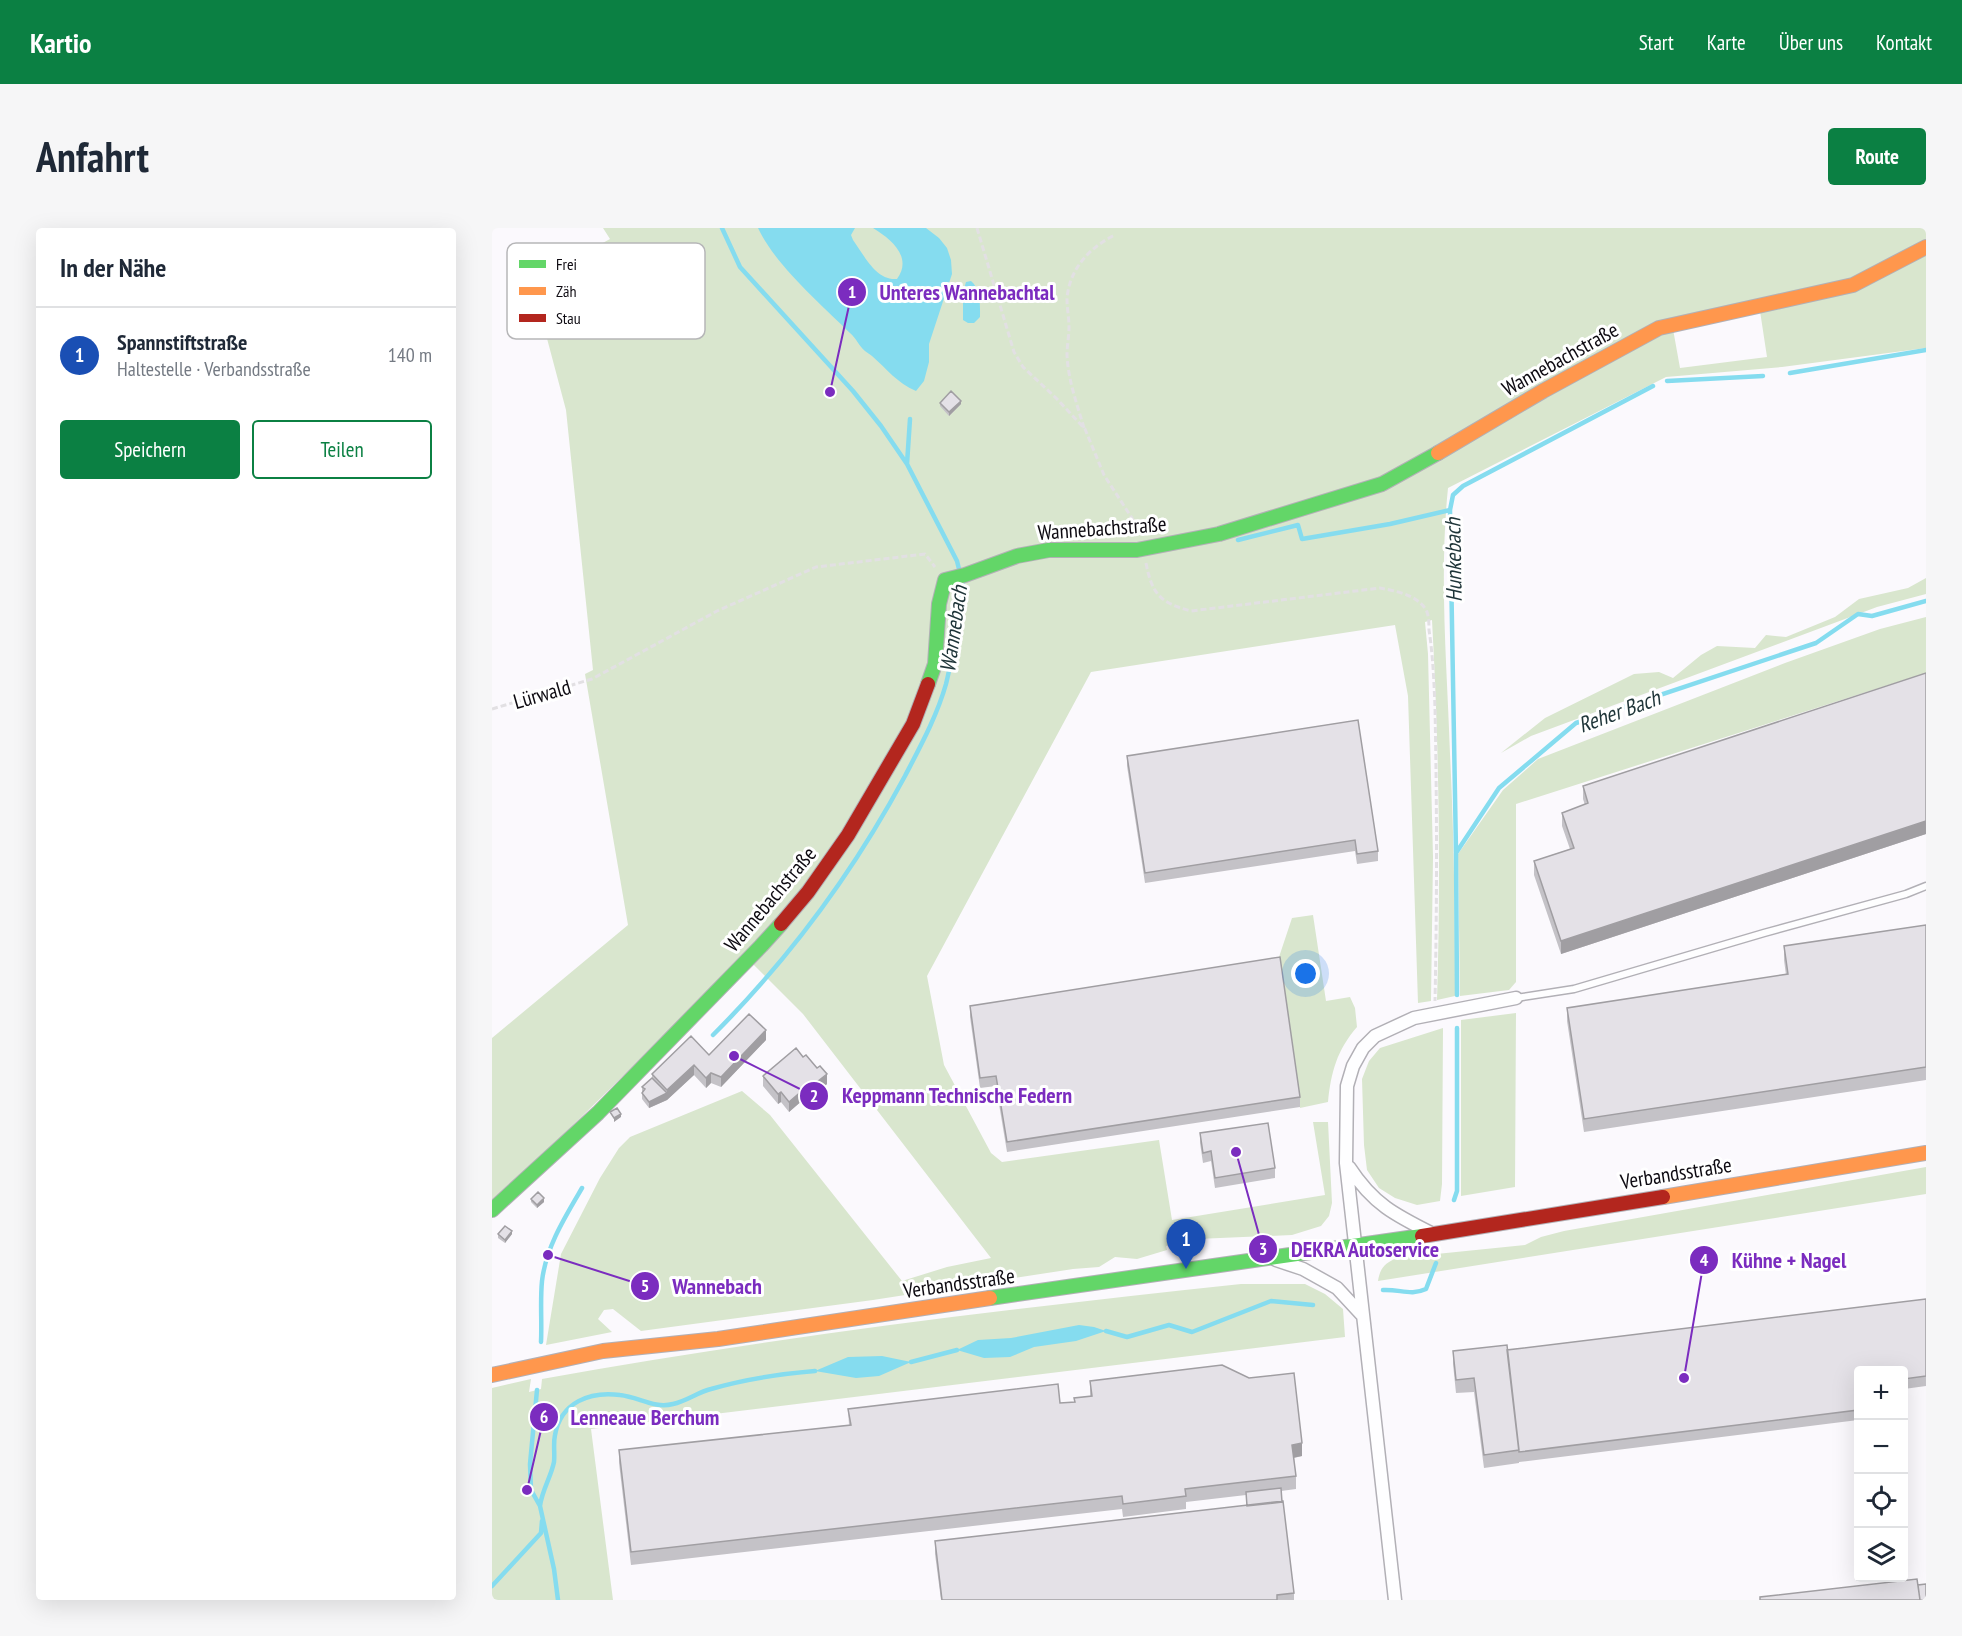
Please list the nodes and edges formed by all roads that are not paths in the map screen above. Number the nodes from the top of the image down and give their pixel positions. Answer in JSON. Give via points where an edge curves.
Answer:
{"nodes":[{"id":1,"x":1926,"y":247,"type":"edge"},
{"id":2,"x":1926,"y":886,"type":"edge"},
{"id":3,"x":1516,"y":998,"type":"joint"},
{"id":4,"x":1926,"y":1153,"type":"edge"},
{"id":5,"x":1346,"y":1163,"type":"junction"},
{"id":6,"x":492,"y":1210,"type":"edge"},
{"id":7,"x":1433,"y":1234,"type":"junction"},
{"id":8,"x":1355,"y":1246,"type":"junction"},
{"id":9,"x":1272,"y":1258,"type":"junction"},
{"id":10,"x":1362,"y":1315,"type":"junction"},
{"id":11,"x":492,"y":1375,"type":"edge"},
{"id":12,"x":1395,"y":1600,"type":"edge"}],
"edges":[{"from":1,"to":6,"type":"street","name":"Wannebachstraße","via":[[1852,285],[1659,328],[1382,484],[1219,534],[1148,549],[1049,550],[1017,556],[945,580],[939,604],[935,664],[913,724],[848,835],[808,892],[761,946],[598,1113]]},
{"from":2,"to":3,"type":"lane","via":[[1574,989]]},
{"from":3,"to":5,"type":"street","via":[[1414,1018],[1377,1035],[1353,1066],[1347,1086]]},
{"from":4,"to":7,"type":"street","name":"Verbandsstraße"},
{"from":5,"to":7,"type":"street","via":[[1359,1183],[1391,1213]]},
{"from":5,"to":8,"type":"street"},
{"from":7,"to":8,"type":"street","name":"Verbandsstraße"},
{"from":8,"to":9,"type":"street","name":"Verbandsstraße"},
{"from":8,"to":10,"type":"street"},
{"from":9,"to":10,"type":"street","via":[[1303,1269],[1336,1288]]},
{"from":9,"to":11,"type":"street","name":"Verbandsstraße","via":[[718,1339],[603,1351]]},
{"from":10,"to":12,"type":"street"}]}
